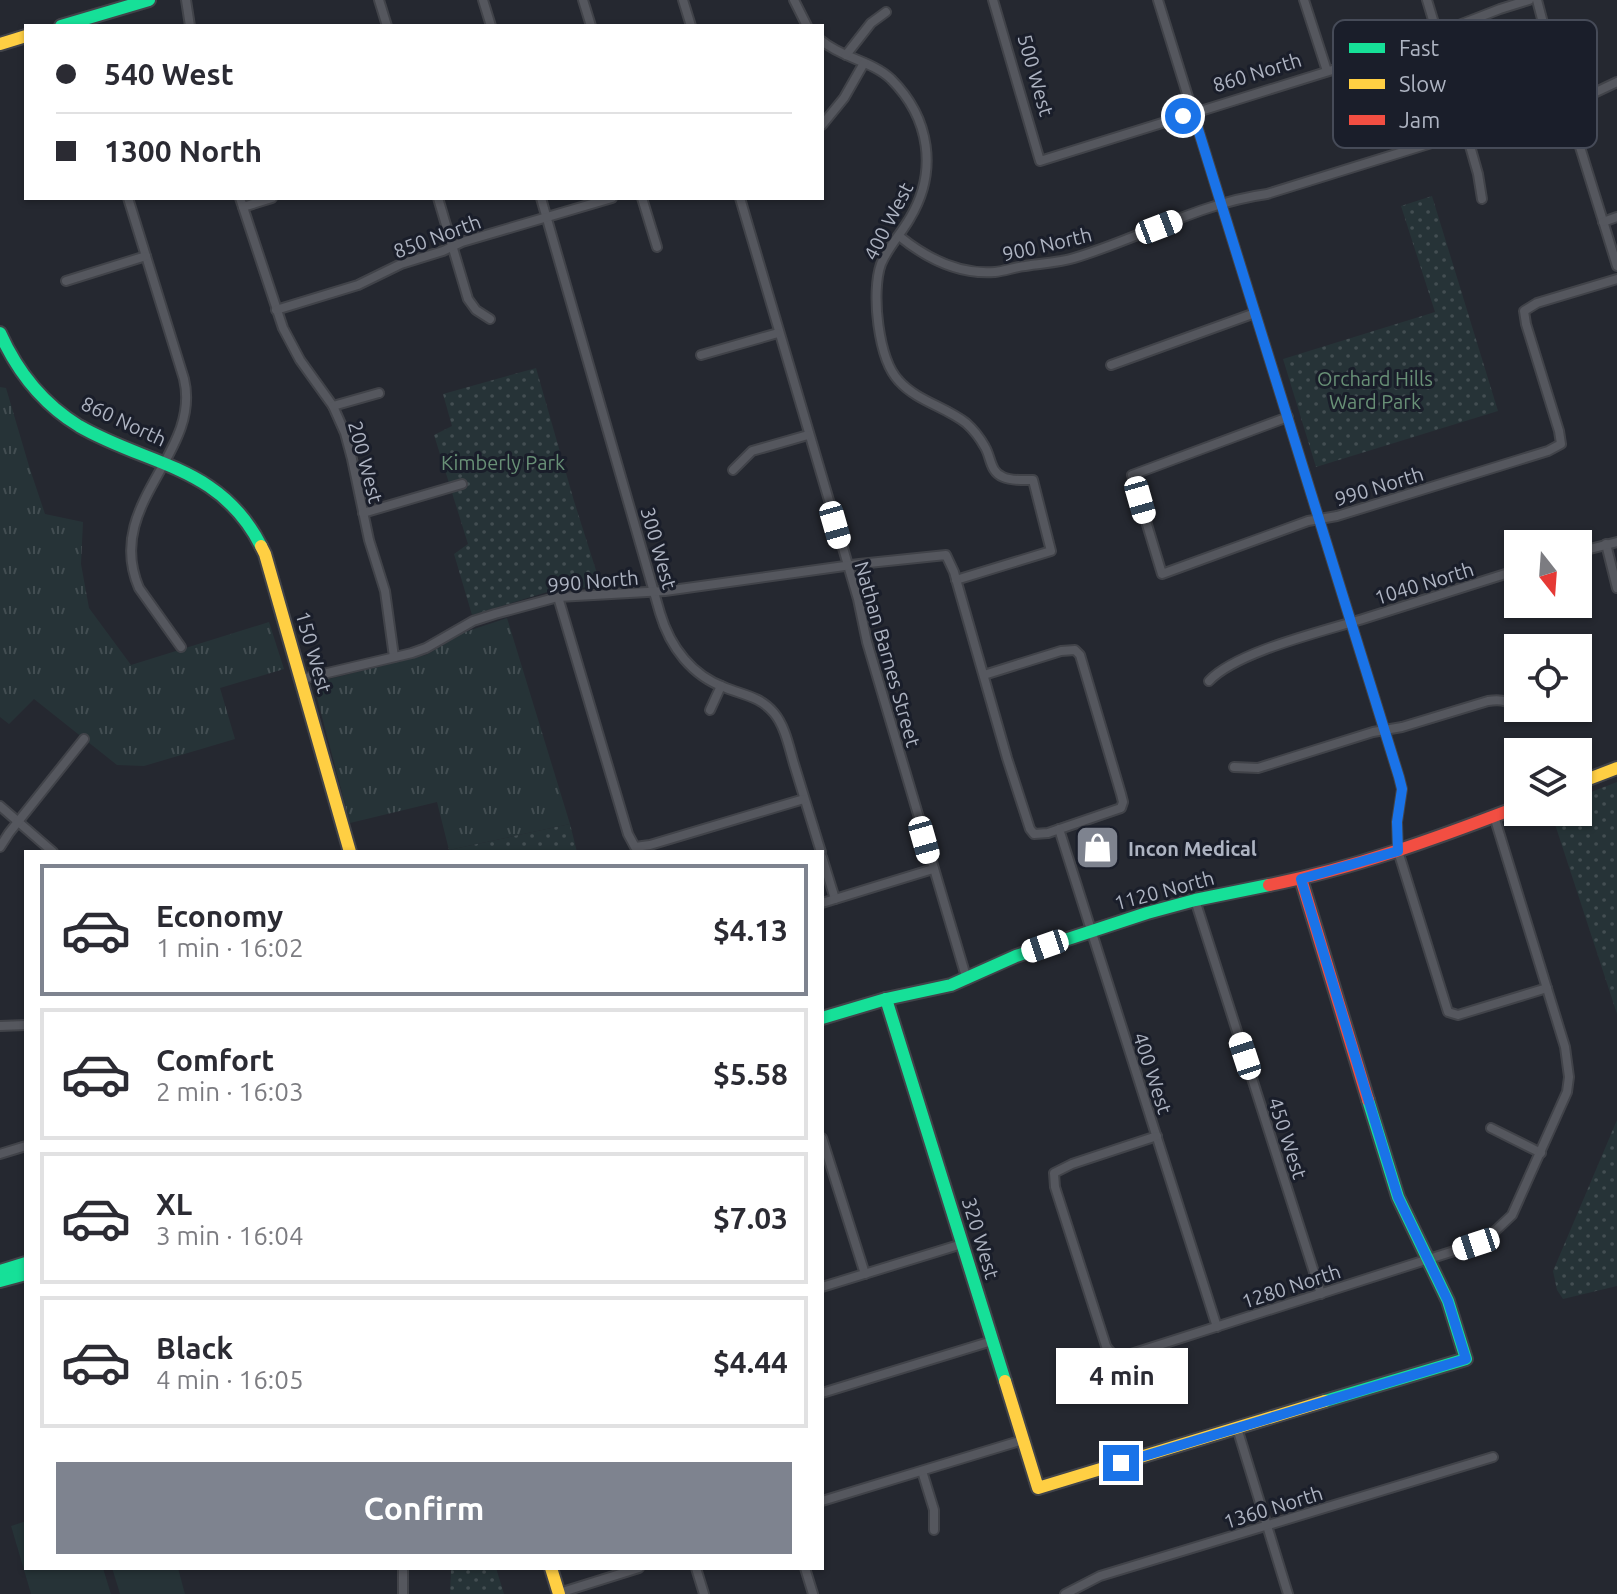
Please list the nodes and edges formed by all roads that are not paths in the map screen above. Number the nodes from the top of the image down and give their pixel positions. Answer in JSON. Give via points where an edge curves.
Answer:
{"nodes":[{"id":1,"x":149,"y":0,"type":"edge"},
{"id":2,"x":186,"y":0,"type":"edge"},
{"id":3,"x":379,"y":0,"type":"edge"},
{"id":4,"x":483,"y":0,"type":"edge"},
{"id":5,"x":583,"y":0,"type":"edge"},
{"id":6,"x":683,"y":0,"type":"edge"},
{"id":7,"x":794,"y":0,"type":"edge"},
{"id":8,"x":993,"y":0,"type":"edge"},
{"id":9,"x":1158,"y":0,"type":"edge"},
{"id":10,"x":1304,"y":0,"type":"edge"},
{"id":11,"x":1427,"y":0,"type":"edge"},
{"id":12,"x":1529,"y":0,"type":"edge"},
{"id":13,"x":1537,"y":0,"type":"edge"},
{"id":14,"x":886,"y":12,"type":"dead end"},
{"id":15,"x":1433,"y":20,"type":"edge"},
{"id":16,"x":1471,"y":20,"type":"edge"},
{"id":17,"x":1542,"y":20,"type":"edge"},
{"id":18,"x":73,"y":24,"type":"edge"},
{"id":19,"x":190,"y":24,"type":"edge"},
{"id":20,"x":386,"y":24,"type":"edge"},
{"id":21,"x":490,"y":24,"type":"edge"},
{"id":22,"x":590,"y":24,"type":"edge"},
{"id":23,"x":690,"y":24,"type":"edge"},
{"id":24,"x":806,"y":24,"type":"edge"},
{"id":25,"x":24,"y":37,"type":"edge"},
{"id":26,"x":824,"y":42,"type":"edge"},
{"id":27,"x":0,"y":44,"type":"edge"},
{"id":28,"x":846,"y":55,"type":"junction"},
{"id":29,"x":864,"y":63,"type":"junction"},
{"id":30,"x":1333,"y":69,"type":"edge"},
{"id":31,"x":1327,"y":71,"type":"junction"},
{"id":32,"x":1617,"y":82,"type":"edge"},
{"id":33,"x":1597,"y":92,"type":"edge"},
{"id":34,"x":1193,"y":113,"type":"junction"},
{"id":35,"x":824,"y":123,"type":"edge"},
{"id":36,"x":1415,"y":148,"type":"edge"},
{"id":37,"x":1471,"y":148,"type":"edge"},
{"id":38,"x":1580,"y":148,"type":"edge"},
{"id":39,"x":1040,"y":161,"type":"joint"},
{"id":40,"x":1482,"y":199,"type":"dead end"},
{"id":41,"x":129,"y":200,"type":"edge"},
{"id":42,"x":439,"y":200,"type":"edge"},
{"id":43,"x":542,"y":200,"type":"edge"},
{"id":44,"x":605,"y":200,"type":"edge"},
{"id":45,"x":643,"y":200,"type":"edge"},
{"id":46,"x":741,"y":200,"type":"edge"},
{"id":47,"x":242,"y":202,"type":"edge"},
{"id":48,"x":1222,"y":204,"type":"junction"},
{"id":49,"x":547,"y":217,"type":"junction"},
{"id":50,"x":1617,"y":217,"type":"edge"},
{"id":51,"x":1603,"y":222,"type":"junction"},
{"id":52,"x":899,"y":236,"type":"junction"},
{"id":53,"x":452,"y":246,"type":"junction"},
{"id":54,"x":657,"y":247,"type":"dead end"},
{"id":55,"x":146,"y":256,"type":"junction"},
{"id":56,"x":1617,"y":266,"type":"edge"},
{"id":57,"x":1617,"y":279,"type":"edge"},
{"id":58,"x":66,"y":281,"type":"dead end"},
{"id":59,"x":276,"y":310,"type":"junction"},
{"id":60,"x":1255,"y":313,"type":"junction"},
{"id":61,"x":490,"y":319,"type":"dead end"},
{"id":62,"x":0,"y":333,"type":"edge"},
{"id":63,"x":778,"y":333,"type":"junction"},
{"id":64,"x":701,"y":355,"type":"dead end"},
{"id":65,"x":1111,"y":365,"type":"dead end"},
{"id":66,"x":379,"y":393,"type":"dead end"},
{"id":67,"x":333,"y":406,"type":"junction"},
{"id":68,"x":1288,"y":417,"type":"junction"},
{"id":69,"x":808,"y":435,"type":"junction"},
{"id":70,"x":165,"y":462,"type":"junction"},
{"id":71,"x":733,"y":470,"type":"dead end"},
{"id":72,"x":207,"y":483,"type":"joint"},
{"id":73,"x":462,"y":484,"type":"dead end"},
{"id":74,"x":363,"y":513,"type":"junction"},
{"id":75,"x":1319,"y":519,"type":"junction"},
{"id":76,"x":1617,"y":542,"type":"edge"},
{"id":77,"x":1606,"y":544,"type":"junction"},
{"id":78,"x":1592,"y":548,"type":"edge"},
{"id":79,"x":847,"y":566,"type":"junction"},
{"id":80,"x":1504,"y":574,"type":"edge"},
{"id":81,"x":956,"y":580,"type":"junction"},
{"id":82,"x":1617,"y":588,"type":"edge"},
{"id":83,"x":655,"y":592,"type":"junction"},
{"id":84,"x":558,"y":597,"type":"junction"},
{"id":85,"x":1351,"y":622,"type":"junction"},
{"id":86,"x":181,"y":647,"type":"dead end"},
{"id":87,"x":394,"y":657,"type":"junction"},
{"id":88,"x":984,"y":675,"type":"junction"},
{"id":89,"x":302,"y":679,"type":"junction"},
{"id":90,"x":1209,"y":681,"type":"dead end"},
{"id":91,"x":721,"y":686,"type":"junction"},
{"id":92,"x":1504,"y":700,"type":"edge"},
{"id":93,"x":710,"y":710,"type":"dead end"},
{"id":94,"x":1385,"y":730,"type":"junction"},
{"id":95,"x":84,"y":739,"type":"dead end"},
{"id":96,"x":1234,"y":767,"type":"dead end"},
{"id":97,"x":1617,"y":768,"type":"edge"},
{"id":98,"x":1592,"y":778,"type":"edge"},
{"id":99,"x":804,"y":799,"type":"junction"},
{"id":100,"x":0,"y":806,"type":"edge"},
{"id":101,"x":1504,"y":812,"type":"edge"},
{"id":102,"x":1494,"y":816,"type":"junction"},
{"id":103,"x":19,"y":821,"type":"junction"},
{"id":104,"x":1059,"y":829,"type":"junction"},
{"id":105,"x":0,"y":847,"type":"edge"},
{"id":106,"x":51,"y":850,"type":"edge"},
{"id":107,"x":349,"y":850,"type":"edge"},
{"id":108,"x":820,"y":850,"type":"edge"},
{"id":109,"x":1398,"y":851,"type":"junction"},
{"id":110,"x":824,"y":864,"type":"edge"},
{"id":111,"x":933,"y":869,"type":"junction"},
{"id":112,"x":1301,"y":879,"type":"junction"},
{"id":113,"x":835,"y":899,"type":"junction"},
{"id":114,"x":1195,"y":900,"type":"junction"},
{"id":115,"x":824,"y":902,"type":"edge"},
{"id":116,"x":1091,"y":931,"type":"junction"},
{"id":117,"x":967,"y":980,"type":"junction"},
{"id":118,"x":1547,"y":988,"type":"junction"},
{"id":119,"x":886,"y":999,"type":"junction"},
{"id":120,"x":824,"y":1017,"type":"edge"},
{"id":121,"x":24,"y":1025,"type":"edge"},
{"id":122,"x":0,"y":1026,"type":"edge"},
{"id":123,"x":1491,"y":1128,"type":"dead end"},
{"id":124,"x":1157,"y":1136,"type":"junction"},
{"id":125,"x":824,"y":1144,"type":"edge"},
{"id":126,"x":24,"y":1147,"type":"edge"},
{"id":127,"x":1541,"y":1153,"type":"junction"},
{"id":128,"x":0,"y":1154,"type":"edge"},
{"id":129,"x":962,"y":1244,"type":"junction"},
{"id":130,"x":1427,"y":1260,"type":"junction"},
{"id":131,"x":24,"y":1264,"type":"edge"},
{"id":132,"x":0,"y":1271,"type":"edge"},
{"id":133,"x":865,"y":1274,"type":"junction"},
{"id":134,"x":24,"y":1275,"type":"edge"},
{"id":135,"x":0,"y":1281,"type":"edge"},
{"id":136,"x":824,"y":1286,"type":"edge"},
{"id":137,"x":1321,"y":1294,"type":"junction"},
{"id":138,"x":1217,"y":1327,"type":"junction"},
{"id":139,"x":992,"y":1341,"type":"junction"},
{"id":140,"x":824,"y":1392,"type":"edge"},
{"id":141,"x":1237,"y":1428,"type":"junction"},
{"id":142,"x":1023,"y":1440,"type":"junction"},
{"id":143,"x":1493,"y":1457,"type":"dead end"},
{"id":144,"x":922,"y":1471,"type":"junction"},
{"id":145,"x":824,"y":1500,"type":"edge"},
{"id":146,"x":1268,"y":1525,"type":"junction"},
{"id":147,"x":934,"y":1530,"type":"dead end"},
{"id":148,"x":403,"y":1570,"type":"edge"},
{"id":149,"x":552,"y":1570,"type":"edge"},
{"id":150,"x":633,"y":1570,"type":"edge"},
{"id":151,"x":697,"y":1570,"type":"edge"},
{"id":152,"x":806,"y":1570,"type":"edge"},
{"id":153,"x":559,"y":1593,"type":"edge"},
{"id":154,"x":403,"y":1594,"type":"edge"},
{"id":155,"x":704,"y":1594,"type":"edge"},
{"id":156,"x":813,"y":1594,"type":"edge"},
{"id":157,"x":1065,"y":1594,"type":"edge"},
{"id":158,"x":1288,"y":1594,"type":"edge"}],
"edges":[{"from":1,"to":18,"type":"street"},
{"from":2,"to":19,"type":"street"},
{"from":3,"to":20,"type":"street"},
{"from":4,"to":21,"type":"street"},
{"from":5,"to":22,"type":"street"},
{"from":6,"to":23,"type":"street"},
{"from":7,"to":24,"type":"street"},
{"from":8,"to":39,"type":"street","name":"500 West"},
{"from":9,"to":34,"type":"street"},
{"from":10,"to":31,"type":"street"},
{"from":11,"to":15,"type":"street"},
{"from":12,"to":16,"type":"street","name":"860 North"},
{"from":13,"to":17,"type":"street"},
{"from":14,"to":28,"type":"street"},
{"from":25,"to":27,"type":"street"},
{"from":26,"to":28,"type":"street","name":"400 West"},
{"from":28,"to":29,"type":"street","name":"400 West"},
{"from":29,"to":35,"type":"street"},
{"from":29,"to":52,"type":"street","name":"400 West","via":[[902,92],[926,144],[923,191]]},
{"from":30,"to":31,"type":"street","name":"860 North"},
{"from":31,"to":34,"type":"street","name":"860 North"},
{"from":32,"to":33,"type":"street","name":"900 North"},
{"from":34,"to":39,"type":"street","name":"860 North"},
{"from":34,"to":48,"type":"street"},
{"from":36,"to":48,"type":"street","name":"900 North"},
{"from":37,"to":40,"type":"street"},
{"from":38,"to":51,"type":"street"},
{"from":41,"to":55,"type":"street"},
{"from":42,"to":53,"type":"street"},
{"from":43,"to":49,"type":"street","name":"300 West"},
{"from":44,"to":49,"type":"street","name":"850 North"},
{"from":45,"to":54,"type":"street"},
{"from":46,"to":63,"type":"street","name":"Nathan Barnes Street"},
{"from":47,"to":59,"type":"street","name":"200 West"},
{"from":48,"to":52,"type":"street","name":"900 North","via":[[1074,258],[998,272],[953,268]]},
{"from":48,"to":60,"type":"street"},
{"from":49,"to":53,"type":"street","name":"850 North"},
{"from":49,"to":83,"type":"street","name":"300 West"},
{"from":50,"to":51,"type":"street"},
{"from":51,"to":56,"type":"street"},
{"from":52,"to":81,"type":"street","name":"400 West","via":[[884,258],[878,286],[880,336],[890,368],[909,390],[972,429],[999,475],[1033,480],[1051,551]]},
{"from":53,"to":59,"type":"street","name":"850 North","via":[[358,285]]},
{"from":53,"to":61,"type":"street","via":[[468,299]]},
{"from":55,"to":58,"type":"street"},
{"from":55,"to":70,"type":"street","via":[[187,392]]},
{"from":57,"to":75,"type":"street","name":"990 North","via":[[1524,311],[1561,444]]},
{"from":59,"to":67,"type":"street","name":"200 West","via":[[292,348]]},
{"from":60,"to":65,"type":"street"},
{"from":60,"to":68,"type":"street"},
{"from":62,"to":70,"type":"street","name":"860 North","via":[[12,359],[55,409],[94,434]]},
{"from":63,"to":64,"type":"street"},
{"from":63,"to":69,"type":"street","name":"Nathan Barnes Street"},
{"from":66,"to":67,"type":"street"},
{"from":67,"to":74,"type":"street","name":"200 West","via":[[350,451]]},
{"from":68,"to":75,"type":"street"},
{"from":68,"to":75,"type":"street","name":"990 North","via":[[1132,475],[1162,574]]},
{"from":69,"to":71,"type":"street","via":[[752,451]]},
{"from":69,"to":79,"type":"street","name":"Nathan Barnes Street"},
{"from":70,"to":72,"type":"street","name":"860 North"},
{"from":70,"to":86,"type":"street","via":[[133,527],[131,558],[139,588]]},
{"from":72,"to":89,"type":"street","name":"150 West","via":[[233,503],[259,538]]},
{"from":73,"to":74,"type":"street"},
{"from":74,"to":87,"type":"street","name":"200 West","via":[[385,591]]},
{"from":75,"to":85,"type":"street"},
{"from":76,"to":77,"type":"street"},
{"from":77,"to":78,"type":"street"},
{"from":77,"to":82,"type":"street"},
{"from":79,"to":81,"type":"street","name":"990 North","via":[[946,555]]},
{"from":79,"to":83,"type":"street","name":"990 North"},
{"from":79,"to":111,"type":"street","name":"Nathan Barnes Street"},
{"from":80,"to":85,"type":"street","name":"1040 North"},
{"from":81,"to":88,"type":"street"},
{"from":83,"to":84,"type":"street","name":"990 North"},
{"from":83,"to":91,"type":"street","name":"300 West","via":[[675,647],[697,672]]},
{"from":84,"to":87,"type":"street","name":"990 North","via":[[473,621],[426,648]]},
{"from":84,"to":99,"type":"street","via":[[635,847]]},
{"from":85,"to":90,"type":"street","name":"1040 North","via":[[1230,663]]},
{"from":85,"to":94,"type":"street"},
{"from":87,"to":89,"type":"street","name":"990 North"},
{"from":88,"to":104,"type":"street","via":[[1027,823],[1034,834]]},
{"from":88,"to":104,"type":"street","via":[[1061,651],[1080,655],[1123,802],[1121,808]]},
{"from":89,"to":107,"type":"street","name":"150 West"},
{"from":91,"to":93,"type":"street"},
{"from":91,"to":99,"type":"street","name":"300 West","via":[[750,695],[772,710]]},
{"from":92,"to":94,"type":"street"},
{"from":94,"to":96,"type":"street","via":[[1258,768]]},
{"from":94,"to":109,"type":"street","via":[[1402,789]]},
{"from":95,"to":103,"type":"street"},
{"from":97,"to":98,"type":"street"},
{"from":99,"to":108,"type":"street","name":"300 West"},
{"from":100,"to":103,"type":"street"},
{"from":101,"to":102,"type":"street","name":"1120 North"},
{"from":102,"to":109,"type":"street","name":"1120 North"},
{"from":102,"to":118,"type":"street"},
{"from":103,"to":105,"type":"street"},
{"from":103,"to":106,"type":"street"},
{"from":104,"to":116,"type":"street","name":"400 West"},
{"from":109,"to":112,"type":"street","name":"1120 North"},
{"from":109,"to":118,"type":"street","via":[[1448,1012],[1458,1015]]},
{"from":110,"to":113,"type":"street","name":"300 West"},
{"from":111,"to":113,"type":"street"},
{"from":111,"to":117,"type":"street","name":"Nathan Barnes Street"},
{"from":112,"to":114,"type":"street","name":"1120 North"},
{"from":112,"to":130,"type":"street","via":[[1398,1197]]},
{"from":113,"to":115,"type":"street"},
{"from":114,"to":116,"type":"street","name":"1120 North"},
{"from":114,"to":137,"type":"street","name":"450 West"},
{"from":116,"to":117,"type":"street","name":"1120 North","via":[[1016,956]]},
{"from":116,"to":124,"type":"street","name":"400 West"},
{"from":117,"to":119,"type":"street","name":"1120 North"},
{"from":118,"to":127,"type":"street","via":[[1569,1077]]},
{"from":119,"to":120,"type":"street","name":"1120 North"},
{"from":119,"to":129,"type":"street","name":"320 West"},
{"from":121,"to":122,"type":"street"},
{"from":123,"to":127,"type":"street"},
{"from":124,"to":138,"type":"street","name":"400 West"},
{"from":124,"to":138,"type":"street","name":"1280 North","via":[[1072,1164],[1054,1173],[1055,1187],[1110,1352],[1131,1354]]},
{"from":125,"to":133,"type":"street"},
{"from":126,"to":128,"type":"street"},
{"from":127,"to":130,"type":"street","name":"1280 North","via":[[1512,1215],[1493,1233]]},
{"from":129,"to":133,"type":"street"},
{"from":129,"to":139,"type":"street","name":"320 West"},
{"from":130,"to":137,"type":"street","name":"1280 North"},
{"from":130,"to":141,"type":"street","via":[[1451,1310],[1466,1359]]},
{"from":131,"to":132,"type":"street"},
{"from":133,"to":136,"type":"street"},
{"from":134,"to":135,"type":"street"},
{"from":137,"to":138,"type":"street","name":"1280 North"},
{"from":139,"to":140,"type":"street"},
{"from":139,"to":142,"type":"street","name":"320 West"},
{"from":141,"to":142,"type":"street","name":"320 West","via":[[1038,1488]]},
{"from":141,"to":146,"type":"street"},
{"from":142,"to":144,"type":"street"},
{"from":143,"to":146,"type":"street","name":"1360 North"},
{"from":144,"to":145,"type":"street"},
{"from":144,"to":147,"type":"street"},
{"from":146,"to":157,"type":"street","name":"1360 North","via":[[1100,1576]]},
{"from":146,"to":158,"type":"street"},
{"from":148,"to":154,"type":"street"},
{"from":149,"to":153,"type":"street"},
{"from":150,"to":153,"type":"street"},
{"from":151,"to":155,"type":"street"},
{"from":152,"to":156,"type":"street"}]}
